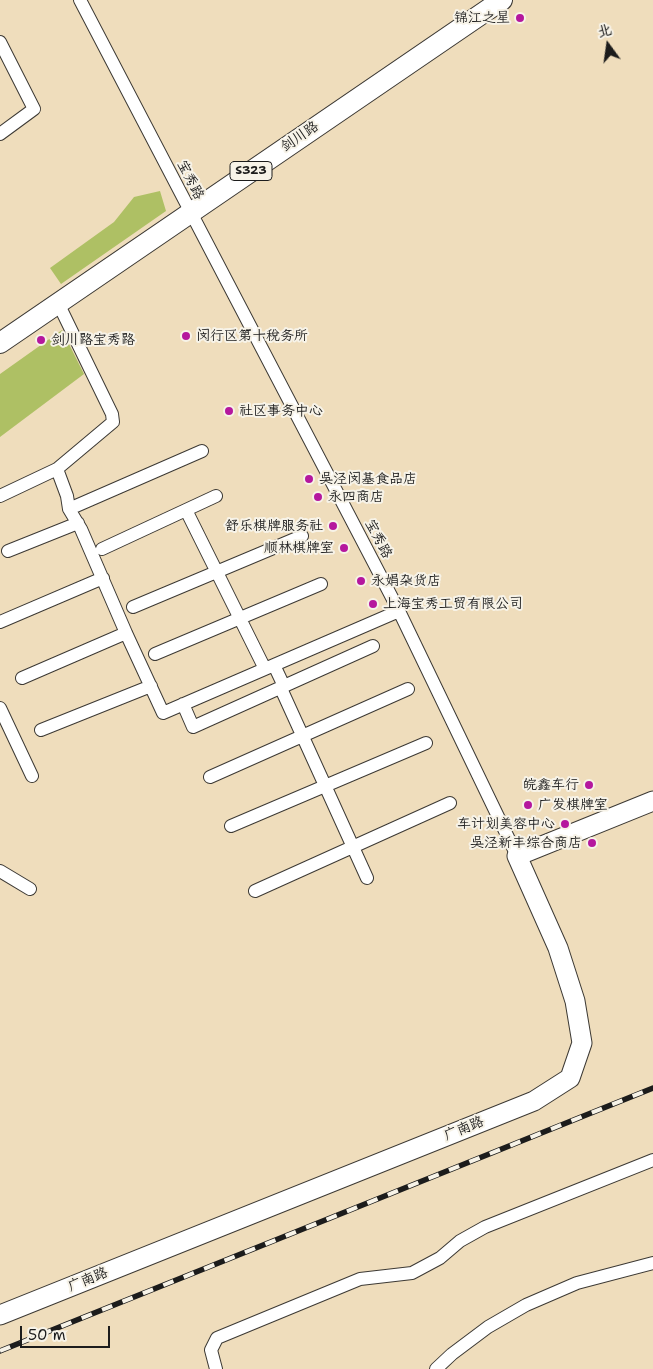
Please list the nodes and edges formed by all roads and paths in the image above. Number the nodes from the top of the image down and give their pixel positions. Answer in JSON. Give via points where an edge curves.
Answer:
{"nodes":[{"id":1,"x":80,"y":0,"type":"edge"},
{"id":2,"x":502,"y":0,"type":"edge"},
{"id":3,"x":0,"y":42,"type":"edge"},
{"id":4,"x":0,"y":134,"type":"edge"},
{"id":5,"x":190,"y":212,"type":"junction"},
{"id":6,"x":58,"y":303,"type":"junction"},
{"id":7,"x":0,"y":343,"type":"edge"},
{"id":8,"x":202,"y":451,"type":"dead end"},
{"id":9,"x":57,"y":469,"type":"junction"},
{"id":10,"x":0,"y":496,"type":"edge"},
{"id":11,"x":216,"y":496,"type":"dead end"},
{"id":12,"x":69,"y":509,"type":"junction"},
{"id":13,"x":186,"y":510,"type":"junction"},
{"id":14,"x":78,"y":523,"type":"junction"},
{"id":15,"x":302,"y":536,"type":"dead end"},
{"id":16,"x":102,"y":548,"type":"dead end"},
{"id":17,"x":8,"y":551,"type":"dead end"},
{"id":18,"x":217,"y":571,"type":"junction"},
{"id":19,"x":103,"y":578,"type":"junction"},
{"id":20,"x":320,"y":584,"type":"dead end"},
{"id":21,"x":133,"y":607,"type":"dead end"},
{"id":22,"x":398,"y":611,"type":"junction"},
{"id":23,"x":240,"y":618,"type":"junction"},
{"id":24,"x":0,"y":622,"type":"edge"},
{"id":25,"x":126,"y":633,"type":"junction"},
{"id":26,"x":373,"y":646,"type":"dead end"},
{"id":27,"x":155,"y":654,"type":"dead end"},
{"id":28,"x":270,"y":667,"type":"junction"},
{"id":29,"x":22,"y":678,"type":"dead end"},
{"id":30,"x":151,"y":686,"type":"junction"},
{"id":31,"x":282,"y":687,"type":"junction"},
{"id":32,"x":408,"y":688,"type":"dead end"},
{"id":33,"x":182,"y":704,"type":"junction"},
{"id":34,"x":0,"y":709,"type":"edge"},
{"id":35,"x":41,"y":730,"type":"dead end"},
{"id":36,"x":302,"y":736,"type":"junction"},
{"id":37,"x":426,"y":744,"type":"dead end"},
{"id":38,"x":32,"y":776,"type":"dead end"},
{"id":39,"x":210,"y":777,"type":"dead end"},
{"id":40,"x":325,"y":786,"type":"junction"},
{"id":41,"x":653,"y":801,"type":"edge"},
{"id":42,"x":450,"y":803,"type":"dead end"},
{"id":43,"x":231,"y":826,"type":"dead end"},
{"id":44,"x":353,"y":846,"type":"junction"},
{"id":45,"x":517,"y":856,"type":"junction"},
{"id":46,"x":0,"y":871,"type":"edge"},
{"id":47,"x":367,"y":878,"type":"dead end"},
{"id":48,"x":30,"y":889,"type":"dead end"},
{"id":49,"x":255,"y":891,"type":"dead end"},
{"id":50,"x":653,"y":1160,"type":"edge"},
{"id":51,"x":653,"y":1263,"type":"edge"},
{"id":52,"x":0,"y":1315,"type":"edge"},
{"id":53,"x":216,"y":1369,"type":"edge"},
{"id":54,"x":436,"y":1369,"type":"edge"}],
"edges":[{"from":1,"to":5,"type":"street","name":"宝秀路"},
{"from":2,"to":5,"type":"main road","name":"剑川路","number":"S323"},
{"from":3,"to":4,"type":"street","via":[[34,110]]},
{"from":5,"to":6,"type":"main road","name":"剑川路","number":"S323"},
{"from":5,"to":22,"type":"street","name":"宝秀路"},
{"from":6,"to":7,"type":"main road","name":"剑川路","number":"S323"},
{"from":6,"to":9,"type":"street","via":[[113,422]]},
{"from":8,"to":12,"type":"street"},
{"from":9,"to":10,"type":"street"},
{"from":9,"to":12,"type":"street"},
{"from":11,"to":13,"type":"street"},
{"from":12,"to":14,"type":"street"},
{"from":13,"to":16,"type":"street"},
{"from":13,"to":18,"type":"street"},
{"from":14,"to":17,"type":"street"},
{"from":14,"to":19,"type":"street"},
{"from":15,"to":18,"type":"street"},
{"from":18,"to":21,"type":"street"},
{"from":18,"to":23,"type":"street"},
{"from":19,"to":24,"type":"street"},
{"from":19,"to":25,"type":"street"},
{"from":20,"to":23,"type":"street"},
{"from":22,"to":28,"type":"street"},
{"from":22,"to":45,"type":"street","name":"宝秀路"},
{"from":23,"to":27,"type":"street"},
{"from":23,"to":28,"type":"street"},
{"from":25,"to":29,"type":"street"},
{"from":25,"to":30,"type":"street"},
{"from":26,"to":31,"type":"street"},
{"from":28,"to":31,"type":"street","via":[[282,682]]},
{"from":28,"to":33,"type":"street"},
{"from":30,"to":33,"type":"street","via":[[163,713]]},
{"from":30,"to":35,"type":"street"},
{"from":31,"to":33,"type":"street","via":[[193,727]]},
{"from":31,"to":36,"type":"street"},
{"from":32,"to":36,"type":"street"},
{"from":34,"to":38,"type":"street"},
{"from":36,"to":39,"type":"street"},
{"from":36,"to":40,"type":"street"},
{"from":37,"to":40,"type":"street"},
{"from":40,"to":43,"type":"street"},
{"from":40,"to":44,"type":"street"},
{"from":41,"to":45,"type":"street"},
{"from":42,"to":44,"type":"street"},
{"from":44,"to":47,"type":"street"},
{"from":44,"to":49,"type":"street"},
{"from":45,"to":52,"type":"street","name":"广南路","via":[[558,948],[575,1001],[582,1043],[570,1078],[534,1101]]},
{"from":46,"to":48,"type":"street"},
{"from":50,"to":53,"type":"street","via":[[485,1227],[412,1273],[360,1279],[218,1338],[211,1350]]},
{"from":51,"to":54,"type":"street","via":[[577,1283],[526,1305],[488,1327]]}]}
